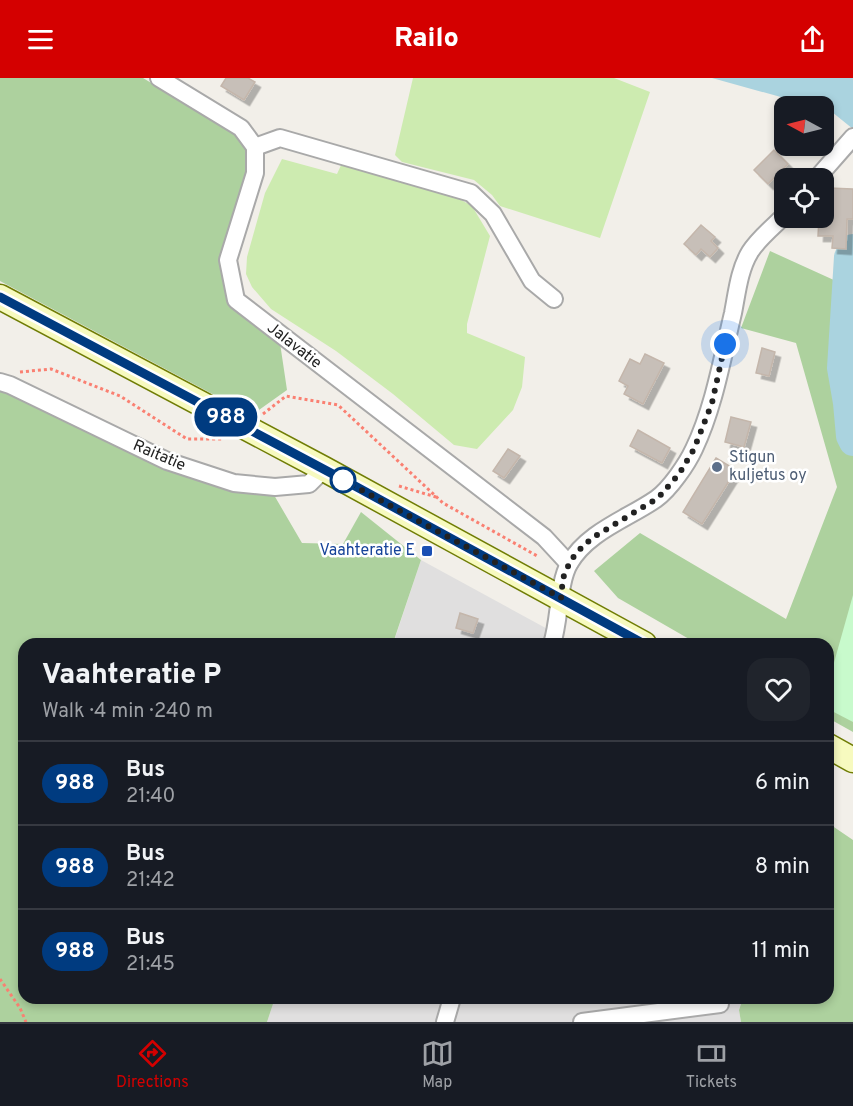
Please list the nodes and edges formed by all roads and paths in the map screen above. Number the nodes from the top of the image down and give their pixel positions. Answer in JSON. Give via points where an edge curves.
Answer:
{"nodes":[{"id":1,"x":159,"y":78,"type":"edge"},
{"id":2,"x":850,"y":141,"type":"edge"},
{"id":3,"x":255,"y":147,"type":"junction"},
{"id":4,"x":827,"y":168,"type":"edge"},
{"id":5,"x":774,"y":226,"type":"edge"},
{"id":6,"x":0,"y":297,"type":"edge"},
{"id":7,"x":554,"y":299,"type":"dead end"},
{"id":8,"x":5,"y":378,"type":"edge"},
{"id":9,"x":262,"y":415,"type":"dead end"},
{"id":10,"x":231,"y":438,"type":"dead end"},
{"id":11,"x":324,"y":470,"type":"junction"},
{"id":12,"x":395,"y":485,"type":"dead end"},
{"id":13,"x":437,"y":497,"type":"junction"},
{"id":14,"x":564,"y":580,"type":"junction"},
{"id":15,"x":554,"y":638,"type":"edge"},
{"id":16,"x":636,"y":638,"type":"edge"},
{"id":17,"x":834,"y":749,"type":"edge"},
{"id":18,"x":853,"y":760,"type":"edge"},
{"id":19,"x":0,"y":979,"type":"edge"},
{"id":20,"x":450,"y":1004,"type":"edge"},
{"id":21,"x":720,"y":1004,"type":"dead end"},
{"id":22,"x":26,"y":1022,"type":"edge"},
{"id":23,"x":445,"y":1022,"type":"edge"},
{"id":24,"x":582,"y":1022,"type":"edge"}],
"edges":[{"from":1,"to":3,"type":"street","via":[[241,128]]},
{"from":2,"to":4,"type":"street"},
{"from":3,"to":7,"type":"street","via":[[280,138],[471,193],[493,214],[532,281]]},
{"from":3,"to":14,"type":"street","name":"Jalavatie","via":[[255,173],[228,260],[236,300],[544,537]]},
{"from":5,"to":14,"type":"street","via":[[750,252],[741,273],[712,403],[694,449],[658,498],[592,538],[576,553]]},
{"from":6,"to":11,"type":"main road"},
{"from":8,"to":10,"type":"path","via":[[51,369],[120,396],[187,439]]},
{"from":8,"to":11,"type":"street","name":"Raitatie","via":[[10,385],[167,461],[234,483],[275,487],[309,484]]},
{"from":9,"to":13,"type":"path","via":[[286,396],[338,405]]},
{"from":11,"to":14,"type":"main road"},
{"from":12,"to":13,"type":"path"},
{"from":13,"to":14,"type":"path","via":[[544,560]]},
{"from":14,"to":15,"type":"street"},
{"from":14,"to":16,"type":"main road"},
{"from":17,"to":18,"type":"main road"},
{"from":19,"to":22,"type":"path"},
{"from":20,"to":23,"type":"street"},
{"from":21,"to":24,"type":"street"}]}
